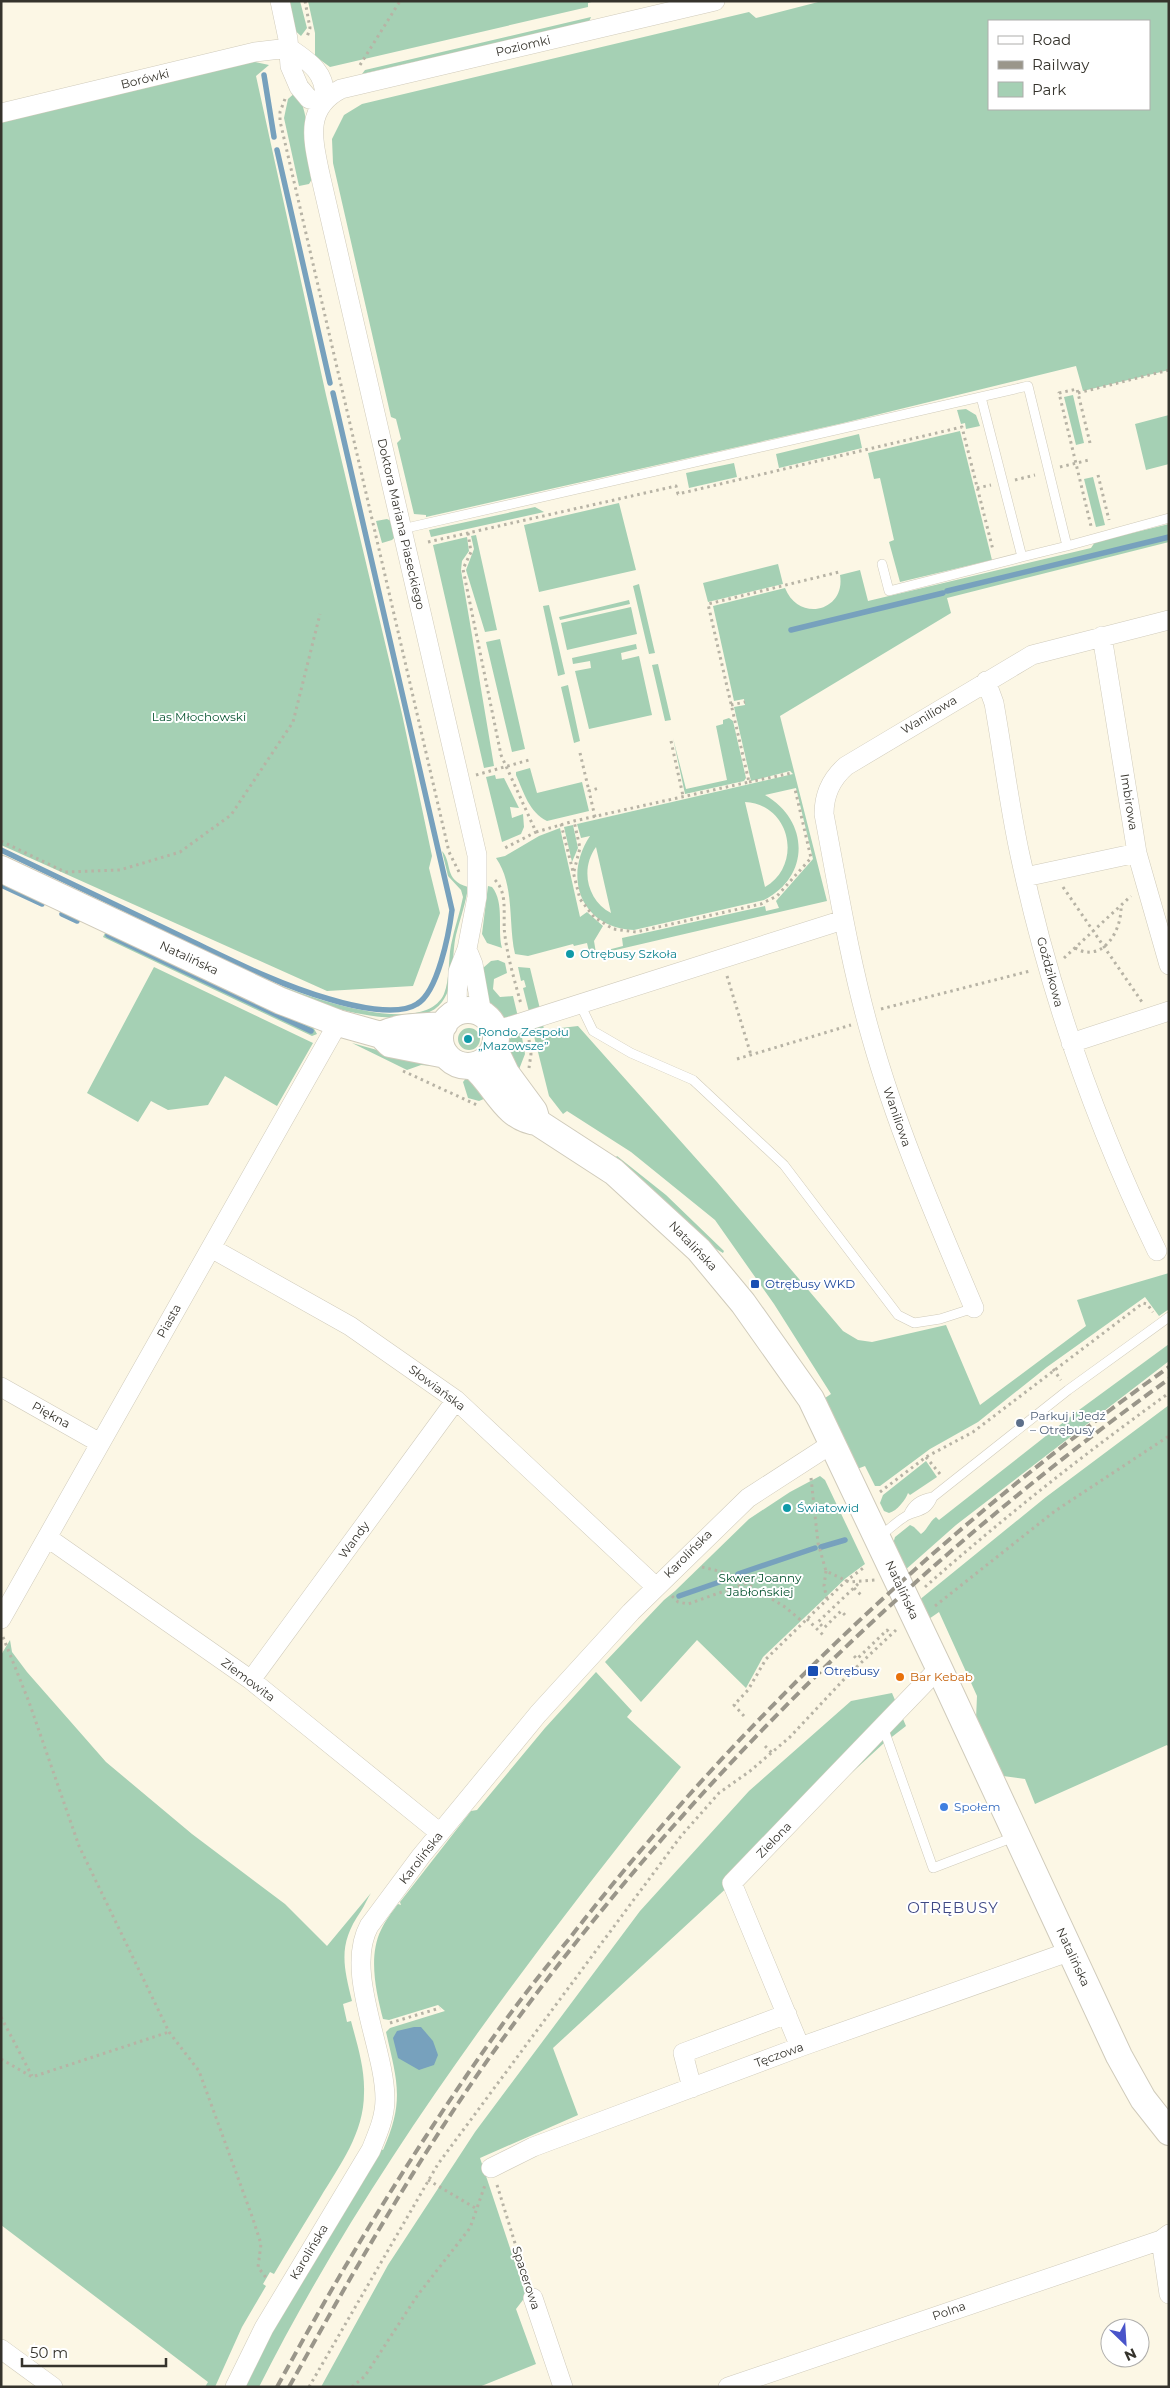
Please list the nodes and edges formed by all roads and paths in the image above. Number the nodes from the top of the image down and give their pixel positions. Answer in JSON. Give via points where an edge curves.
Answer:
{"nodes":[{"id":1,"x":280,"y":1,"type":"edge"},
{"id":2,"x":400,"y":1,"type":"edge"},
{"id":3,"x":714,"y":1,"type":"edge"},
{"id":4,"x":289,"y":48,"type":"junction"},
{"id":5,"x":358,"y":68,"type":"dead end"},
{"id":6,"x":328,"y":97,"type":"junction"},
{"id":7,"x":281,"y":109,"type":"dead end"},
{"id":8,"x":1,"y":113,"type":"edge"},
{"id":9,"x":1169,"y":370,"type":"edge"},
{"id":10,"x":1078,"y":393,"type":"junction"},
{"id":11,"x":981,"y":397,"type":"junction"},
{"id":12,"x":1090,"y":443,"type":"dead end"},
{"id":13,"x":1089,"y":460,"type":"dead end"},
{"id":14,"x":1076,"y":463,"type":"junction"},
{"id":15,"x":1057,"y":468,"type":"dead end"},
{"id":16,"x":1040,"y":473,"type":"dead end"},
{"id":17,"x":1098,"y":475,"type":"dead end"},
{"id":18,"x":1012,"y":480,"type":"dead end"},
{"id":19,"x":995,"y":484,"type":"dead end"},
{"id":20,"x":978,"y":488,"type":"junction"},
{"id":21,"x":1169,"y":518,"type":"edge"},
{"id":22,"x":1110,"y":526,"type":"dead end"},
{"id":23,"x":402,"y":529,"type":"junction"},
{"id":24,"x":1092,"y":530,"type":"dead end"},
{"id":25,"x":468,"y":533,"type":"junction"},
{"id":26,"x":428,"y":542,"type":"dead end"},
{"id":27,"x":1067,"y":546,"type":"junction"},
{"id":28,"x":1022,"y":557,"type":"junction"},
{"id":29,"x":882,"y":564,"type":"dead end"},
{"id":30,"x":996,"y":564,"type":"junction"},
{"id":31,"x":839,"y":572,"type":"dead end"},
{"id":32,"x":320,"y":614,"type":"dead end"},
{"id":33,"x":1169,"y":620,"type":"edge"},
{"id":34,"x":1102,"y":636,"type":"junction"},
{"id":35,"x":986,"y":681,"type":"junction"},
{"id":36,"x":745,"y":702,"type":"dead end"},
{"id":37,"x":731,"y":705,"type":"junction"},
{"id":38,"x":671,"y":741,"type":"dead end"},
{"id":39,"x":580,"y":753,"type":"dead end"},
{"id":40,"x":529,"y":760,"type":"dead end"},
{"id":41,"x":506,"y":767,"type":"junction"},
{"id":42,"x":792,"y":773,"type":"dead end"},
{"id":43,"x":474,"y":776,"type":"dead end"},
{"id":44,"x":749,"y":782,"type":"junction"},
{"id":45,"x":599,"y":788,"type":"dead end"},
{"id":46,"x":795,"y":789,"type":"dead end"},
{"id":47,"x":589,"y":791,"type":"junction"},
{"id":48,"x":683,"y":796,"type":"junction"},
{"id":49,"x":595,"y":817,"type":"junction"},
{"id":50,"x":574,"y":821,"type":"junction"},
{"id":51,"x":561,"y":824,"type":"junction"},
{"id":52,"x":536,"y":832,"type":"junction"},
{"id":53,"x":1,"y":841,"type":"edge"},
{"id":54,"x":503,"y":849,"type":"dead end"},
{"id":55,"x":1137,"y":853,"type":"junction"},
{"id":56,"x":452,"y":860,"type":"dead end"},
{"id":57,"x":1,"y":869,"type":"edge"},
{"id":58,"x":573,"y":875,"type":"junction"},
{"id":59,"x":1025,"y":877,"type":"junction"},
{"id":60,"x":490,"y":878,"type":"dead end"},
{"id":61,"x":1059,"y":880,"type":"dead end"},
{"id":62,"x":1136,"y":891,"type":"dead end"},
{"id":63,"x":1121,"y":905,"type":"junction"},
{"id":64,"x":843,"y":920,"type":"junction"},
{"id":65,"x":1093,"y":931,"type":"junction"},
{"id":66,"x":1104,"y":947,"type":"junction"},
{"id":67,"x":1075,"y":948,"type":"junction"},
{"id":68,"x":467,"y":949,"type":"junction"},
{"id":69,"x":1058,"y":963,"type":"dead end"},
{"id":70,"x":1169,"y":965,"type":"edge"},
{"id":71,"x":725,"y":967,"type":"dead end"},
{"id":72,"x":1038,"y":969,"type":"dead end"},
{"id":73,"x":580,"y":1004,"type":"junction"},
{"id":74,"x":1146,"y":1008,"type":"dead end"},
{"id":75,"x":1169,"y":1011,"type":"edge"},
{"id":76,"x":876,"y":1012,"type":"dead end"},
{"id":77,"x":450,"y":1019,"type":"junction"},
{"id":78,"x":525,"y":1022,"type":"junction"},
{"id":79,"x":858,"y":1022,"type":"dead end"},
{"id":80,"x":338,"y":1023,"type":"junction"},
{"id":81,"x":491,"y":1031,"type":"junction"},
{"id":82,"x":381,"y":1035,"type":"junction"},
{"id":83,"x":1072,"y":1043,"type":"junction"},
{"id":84,"x":531,"y":1049,"type":"dead end"},
{"id":85,"x":446,"y":1055,"type":"junction"},
{"id":86,"x":751,"y":1055,"type":"junction"},
{"id":87,"x":737,"y":1060,"type":"dead end"},
{"id":88,"x":473,"y":1066,"type":"junction"},
{"id":89,"x":395,"y":1067,"type":"dead end"},
{"id":90,"x":482,"y":1108,"type":"dead end"},
{"id":91,"x":537,"y":1122,"type":"junction"},
{"id":92,"x":211,"y":1248,"type":"junction"},
{"id":93,"x":1157,"y":1251,"type":"dead end"},
{"id":94,"x":974,"y":1308,"type":"joint"},
{"id":95,"x":1165,"y":1320,"type":"edge"},
{"id":96,"x":1,"y":1388,"type":"edge"},
{"id":97,"x":1169,"y":1393,"type":"edge"},
{"id":98,"x":456,"y":1400,"type":"junction"},
{"id":99,"x":1169,"y":1436,"type":"edge"},
{"id":100,"x":100,"y":1443,"type":"junction"},
{"id":101,"x":833,"y":1443,"type":"junction"},
{"id":102,"x":926,"y":1457,"type":"junction"},
{"id":103,"x":811,"y":1474,"type":"dead end"},
{"id":104,"x":938,"y":1481,"type":"dead end"},
{"id":105,"x":877,"y":1494,"type":"dead end"},
{"id":106,"x":48,"y":1538,"type":"junction"},
{"id":107,"x":877,"y":1538,"type":"junction"},
{"id":108,"x":868,"y":1564,"type":"dead end"},
{"id":109,"x":698,"y":1567,"type":"dead end"},
{"id":110,"x":826,"y":1571,"type":"junction"},
{"id":111,"x":882,"y":1576,"type":"dead end"},
{"id":112,"x":846,"y":1580,"type":"junction"},
{"id":113,"x":860,"y":1582,"type":"junction"},
{"id":114,"x":747,"y":1583,"type":"junction"},
{"id":115,"x":658,"y":1585,"type":"junction"},
{"id":116,"x":854,"y":1588,"type":"junction"},
{"id":117,"x":863,"y":1597,"type":"dead end"},
{"id":118,"x":827,"y":1599,"type":"junction"},
{"id":119,"x":845,"y":1615,"type":"dead end"},
{"id":120,"x":906,"y":1615,"type":"junction"},
{"id":121,"x":1,"y":1619,"type":"edge"},
{"id":122,"x":807,"y":1619,"type":"junction"},
{"id":123,"x":803,"y":1622,"type":"junction"},
{"id":124,"x":1,"y":1632,"type":"edge"},
{"id":125,"x":891,"y":1634,"type":"junction"},
{"id":126,"x":823,"y":1636,"type":"dead end"},
{"id":127,"x":854,"y":1656,"type":"dead end"},
{"id":128,"x":841,"y":1668,"type":"dead end"},
{"id":129,"x":939,"y":1668,"type":"junction"},
{"id":130,"x":848,"y":1675,"type":"junction"},
{"id":131,"x":251,"y":1680,"type":"junction"},
{"id":132,"x":744,"y":1716,"type":"dead end"},
{"id":133,"x":883,"y":1727,"type":"junction"},
{"id":134,"x":765,"y":1746,"type":"dead end"},
{"id":135,"x":772,"y":1753,"type":"junction"},
{"id":136,"x":440,"y":1832,"type":"junction"},
{"id":137,"x":1016,"y":1836,"type":"junction"},
{"id":138,"x":1071,"y":1951,"type":"junction"},
{"id":139,"x":440,"y":2008,"type":"dead end"},
{"id":140,"x":787,"y":2014,"type":"junction"},
{"id":141,"x":1,"y":2017,"type":"edge"},
{"id":142,"x":382,"y":2026,"type":"dead end"},
{"id":143,"x":169,"y":2032,"type":"junction"},
{"id":144,"x":800,"y":2047,"type":"junction"},
{"id":145,"x":1,"y":2059,"type":"edge"},
{"id":146,"x":32,"y":2077,"type":"junction"},
{"id":147,"x":692,"y":2088,"type":"junction"},
{"id":148,"x":1169,"y":2132,"type":"edge"},
{"id":149,"x":491,"y":2168,"type":"junction"},
{"id":150,"x":428,"y":2180,"type":"junction"},
{"id":151,"x":477,"y":2209,"type":"junction"},
{"id":152,"x":1165,"y":2237,"type":"edge"},
{"id":153,"x":267,"y":2279,"type":"dead end"},
{"id":154,"x":1169,"y":2294,"type":"edge"},
{"id":155,"x":533,"y":2298,"type":"joint"},
{"id":156,"x":1,"y":2349,"type":"edge"},
{"id":157,"x":53,"y":2387,"type":"edge"},
{"id":158,"x":235,"y":2387,"type":"edge"},
{"id":159,"x":309,"y":2387,"type":"edge"},
{"id":160,"x":352,"y":2387,"type":"edge"},
{"id":161,"x":563,"y":2387,"type":"edge"},
{"id":162,"x":728,"y":2387,"type":"edge"}],
"edges":[{"from":1,"to":4,"type":"street"},
{"from":2,"to":5,"type":"path"},
{"from":3,"to":6,"type":"street","name":"Poziomki","via":[[352,86]]},
{"from":4,"to":6,"type":"street","via":[[290,66],[299,87],[309,99]]},
{"from":4,"to":8,"type":"street","name":"Borówki","via":[[255,52]]},
{"from":6,"to":23,"type":"street","name":"Doktora Mariana Piaseckiego","via":[[317,110],[315,150]]},
{"from":7,"to":56,"type":"path","via":[[282,131]]},
{"from":9,"to":10,"type":"path"},
{"from":10,"to":12,"type":"path"},
{"from":10,"to":14,"type":"path","via":[[1077,389],[1058,393]]},
{"from":11,"to":23,"type":"lane"},
{"from":11,"to":27,"type":"lane","via":[[1028,386]]},
{"from":11,"to":28,"type":"lane"},
{"from":13,"to":14,"type":"path"},
{"from":14,"to":15,"type":"path"},
{"from":14,"to":24,"type":"path"},
{"from":16,"to":18,"type":"path"},
{"from":17,"to":22,"type":"path"},
{"from":19,"to":20,"type":"path"},
{"from":20,"to":25,"type":"path","via":[[962,427],[678,494],[676,486]]},
{"from":20,"to":30,"type":"path"},
{"from":21,"to":27,"type":"lane"},
{"from":23,"to":68,"type":"street","name":"Doktora Mariana Piaseckiego","via":[[477,855],[478,889]]},
{"from":25,"to":26,"type":"path"},
{"from":25,"to":41,"type":"path","via":[[472,552],[463,568]]},
{"from":27,"to":28,"type":"lane"},
{"from":28,"to":30,"type":"lane"},
{"from":29,"to":30,"type":"lane","via":[[889,590]]},
{"from":31,"to":37,"type":"path","via":[[708,604]]},
{"from":32,"to":53,"type":"path","via":[[293,722],[231,815],[180,852],[120,870],[66,872]]},
{"from":33,"to":34,"type":"street","name":"Waniliowa"},
{"from":34,"to":35,"type":"street","name":"Waniliowa","via":[[1032,655]]},
{"from":34,"to":55,"type":"street","name":"Imbirowa"},
{"from":35,"to":59,"type":"street","name":"Goździkowa","via":[[994,703]]},
{"from":35,"to":64,"type":"street","name":"Waniliowa","via":[[846,766],[834,779],[826,794],[824,814]]},
{"from":36,"to":37,"type":"path"},
{"from":37,"to":44,"type":"path"},
{"from":38,"to":48,"type":"path"},
{"from":39,"to":47,"type":"path"},
{"from":40,"to":41,"type":"path"},
{"from":41,"to":43,"type":"path"},
{"from":41,"to":52,"type":"path"},
{"from":42,"to":44,"type":"path"},
{"from":44,"to":48,"type":"path"},
{"from":45,"to":47,"type":"path"},
{"from":46,"to":58,"type":"path","via":[[811,858],[786,888],[768,901],[628,932],[604,924],[586,908]]},
{"from":47,"to":49,"type":"path"},
{"from":48,"to":49,"type":"path"},
{"from":49,"to":50,"type":"path"},
{"from":50,"to":51,"type":"path"},
{"from":50,"to":58,"type":"path","via":[[580,848]]},
{"from":51,"to":52,"type":"path"},
{"from":51,"to":58,"type":"path"},
{"from":52,"to":54,"type":"path"},
{"from":55,"to":59,"type":"street"},
{"from":55,"to":70,"type":"street","name":"Imbirowa"},
{"from":57,"to":80,"type":"main road","name":"Natalińska","via":[[264,993]]},
{"from":59,"to":83,"type":"street","name":"Goździkowa"},
{"from":60,"to":78,"type":"path","via":[[497,881],[501,889],[505,935]]},
{"from":61,"to":65,"type":"path"},
{"from":62,"to":63,"type":"path"},
{"from":63,"to":65,"type":"path"},
{"from":63,"to":66,"type":"path","via":[[1122,916],[1117,932]]},
{"from":64,"to":73,"type":"street"},
{"from":64,"to":94,"type":"street","name":"Waniliowa","via":[[870,1034],[905,1142]]},
{"from":65,"to":66,"type":"path"},
{"from":65,"to":67,"type":"path"},
{"from":66,"to":67,"type":"path","via":[[1089,952]]},
{"from":66,"to":74,"type":"path"},
{"from":67,"to":69,"type":"path"},
{"from":68,"to":77,"type":"street","name":"Doktora Mariana Piaseckiego","via":[[458,972],[458,1003]]},
{"from":68,"to":81,"type":"street","via":[[474,964]]},
{"from":71,"to":86,"type":"path"},
{"from":72,"to":76,"type":"path"},
{"from":73,"to":78,"type":"street"},
{"from":73,"to":94,"type":"lane","via":[[593,1031],[631,1053],[693,1080],[784,1166],[898,1315],[914,1323],[940,1320]]},
{"from":75,"to":83,"type":"street"},
{"from":77,"to":81,"type":"main road","via":[[468,1010]]},
{"from":77,"to":82,"type":"main road","via":[[390,1030]]},
{"from":77,"to":85,"type":"main road","via":[[441,1040]]},
{"from":78,"to":81,"type":"street"},
{"from":78,"to":84,"type":"path"},
{"from":79,"to":86,"type":"path"},
{"from":80,"to":82,"type":"main road","name":"Natalińska"},
{"from":80,"to":92,"type":"street","name":"Piasta"},
{"from":81,"to":88,"type":"main road","via":[[486,1060]]},
{"from":81,"to":91,"type":"main road","via":[[506,1072],[534,1111]]},
{"from":82,"to":85,"type":"main road","name":"Natalińska","via":[[390,1044]]},
{"from":83,"to":93,"type":"street","name":"Goździkowa","via":[[1108,1140]]},
{"from":85,"to":88,"type":"main road","via":[[460,1065]]},
{"from":86,"to":87,"type":"path"},
{"from":88,"to":91,"type":"main road","name":"Natalińska","via":[[514,1113]]},
{"from":89,"to":90,"type":"path"},
{"from":91,"to":101,"type":"main road","name":"Natalińska","via":[[614,1172],[699,1250],[743,1303],[811,1399]]},
{"from":92,"to":98,"type":"street","name":"Słowiańska","via":[[350,1326]]},
{"from":92,"to":100,"type":"street","name":"Piasta"},
{"from":95,"to":102,"type":"path","via":[[1142,1303],[973,1432]]},
{"from":95,"to":107,"type":"lane","via":[[1068,1390],[933,1497],[929,1505]]},
{"from":96,"to":100,"type":"street","name":"Piękna"},
{"from":97,"to":120,"type":"path","via":[[1086,1452],[969,1548]]},
{"from":98,"to":115,"type":"street","name":"Słowiańska"},
{"from":98,"to":131,"type":"street","name":"Wandy"},
{"from":99,"to":120,"type":"path","via":[[1056,1511],[926,1612]]},
{"from":100,"to":106,"type":"street","name":"Piasta"},
{"from":101,"to":107,"type":"main road","name":"Natalińska"},
{"from":101,"to":115,"type":"street","name":"Karolińska","via":[[748,1498]]},
{"from":102,"to":104,"type":"path","via":[[942,1477]]},
{"from":102,"to":105,"type":"path"},
{"from":103,"to":110,"type":"path","via":[[818,1543]]},
{"from":106,"to":121,"type":"street","name":"Piasta"},
{"from":106,"to":131,"type":"street","name":"Ziemowita"},
{"from":107,"to":120,"type":"main road","name":"Natalińska"},
{"from":108,"to":112,"type":"path"},
{"from":109,"to":114,"type":"path","via":[[731,1574]]},
{"from":110,"to":112,"type":"path"},
{"from":110,"to":118,"type":"path","via":[[824,1586]]},
{"from":111,"to":113,"type":"path"},
{"from":112,"to":113,"type":"path"},
{"from":112,"to":118,"type":"path"},
{"from":113,"to":116,"type":"path"},
{"from":114,"to":115,"type":"path","via":[[688,1604],[678,1602]]},
{"from":114,"to":123,"type":"path"},
{"from":115,"to":136,"type":"street","name":"Karolińska","via":[[538,1714]]},
{"from":116,"to":117,"type":"path"},
{"from":116,"to":119,"type":"path","via":[[818,1622],[824,1628],[842,1612]]},
{"from":118,"to":122,"type":"path"},
{"from":120,"to":125,"type":"path"},
{"from":120,"to":129,"type":"main road","name":"Natalińska"},
{"from":122,"to":123,"type":"path"},
{"from":122,"to":126,"type":"path"},
{"from":123,"to":132,"type":"path","via":[[766,1659],[748,1690],[734,1705]]},
{"from":124,"to":143,"type":"path","via":[[79,1846]]},
{"from":125,"to":127,"type":"path","via":[[887,1630],[857,1659]]},
{"from":125,"to":130,"type":"path"},
{"from":128,"to":130,"type":"path"},
{"from":129,"to":133,"type":"street","name":"Zielona"},
{"from":129,"to":137,"type":"main road","name":"Natalińska"},
{"from":130,"to":135,"type":"path"},
{"from":131,"to":136,"type":"street","name":"Ziemowita"},
{"from":133,"to":137,"type":"lane","via":[[933,1868]]},
{"from":133,"to":140,"type":"street","name":"Zielona","via":[[732,1883]]},
{"from":134,"to":135,"type":"path"},
{"from":135,"to":150,"type":"path","via":[[719,1792],[681,1836]]},
{"from":136,"to":158,"type":"street","name":"Karolińska","via":[[373,1920],[363,1941],[360,1958],[363,1982],[384,2082],[384,2107],[379,2130],[371,2150],[264,2328]]},
{"from":137,"to":138,"type":"main road","name":"Natalińska"},
{"from":138,"to":144,"type":"street","name":"Tęczowa"},
{"from":138,"to":148,"type":"main road","name":"Natalińska","via":[[1119,2056],[1143,2099]]},
{"from":139,"to":142,"type":"path"},
{"from":140,"to":144,"type":"street","name":"Zielona"},
{"from":140,"to":147,"type":"street","via":[[683,2053]]},
{"from":141,"to":146,"type":"path"},
{"from":143,"to":146,"type":"path"},
{"from":143,"to":153,"type":"path","via":[[199,2071],[253,2218],[261,2244],[258,2267]]},
{"from":144,"to":147,"type":"street","name":"Tęczowa"},
{"from":145,"to":146,"type":"path"},
{"from":147,"to":149,"type":"street","name":"Tęczowa","via":[[533,2147]]},
{"from":149,"to":151,"type":"path"},
{"from":149,"to":155,"type":"path","name":"Spacerowa"},
{"from":150,"to":151,"type":"path"},
{"from":150,"to":159,"type":"path"},
{"from":151,"to":160,"type":"path","via":[[470,2228],[417,2296],[365,2376]]},
{"from":152,"to":154,"type":"street"},
{"from":152,"to":162,"type":"street","name":"Polna"},
{"from":155,"to":161,"type":"street","name":"Spacerowa"},
{"from":156,"to":157,"type":"street"}]}
